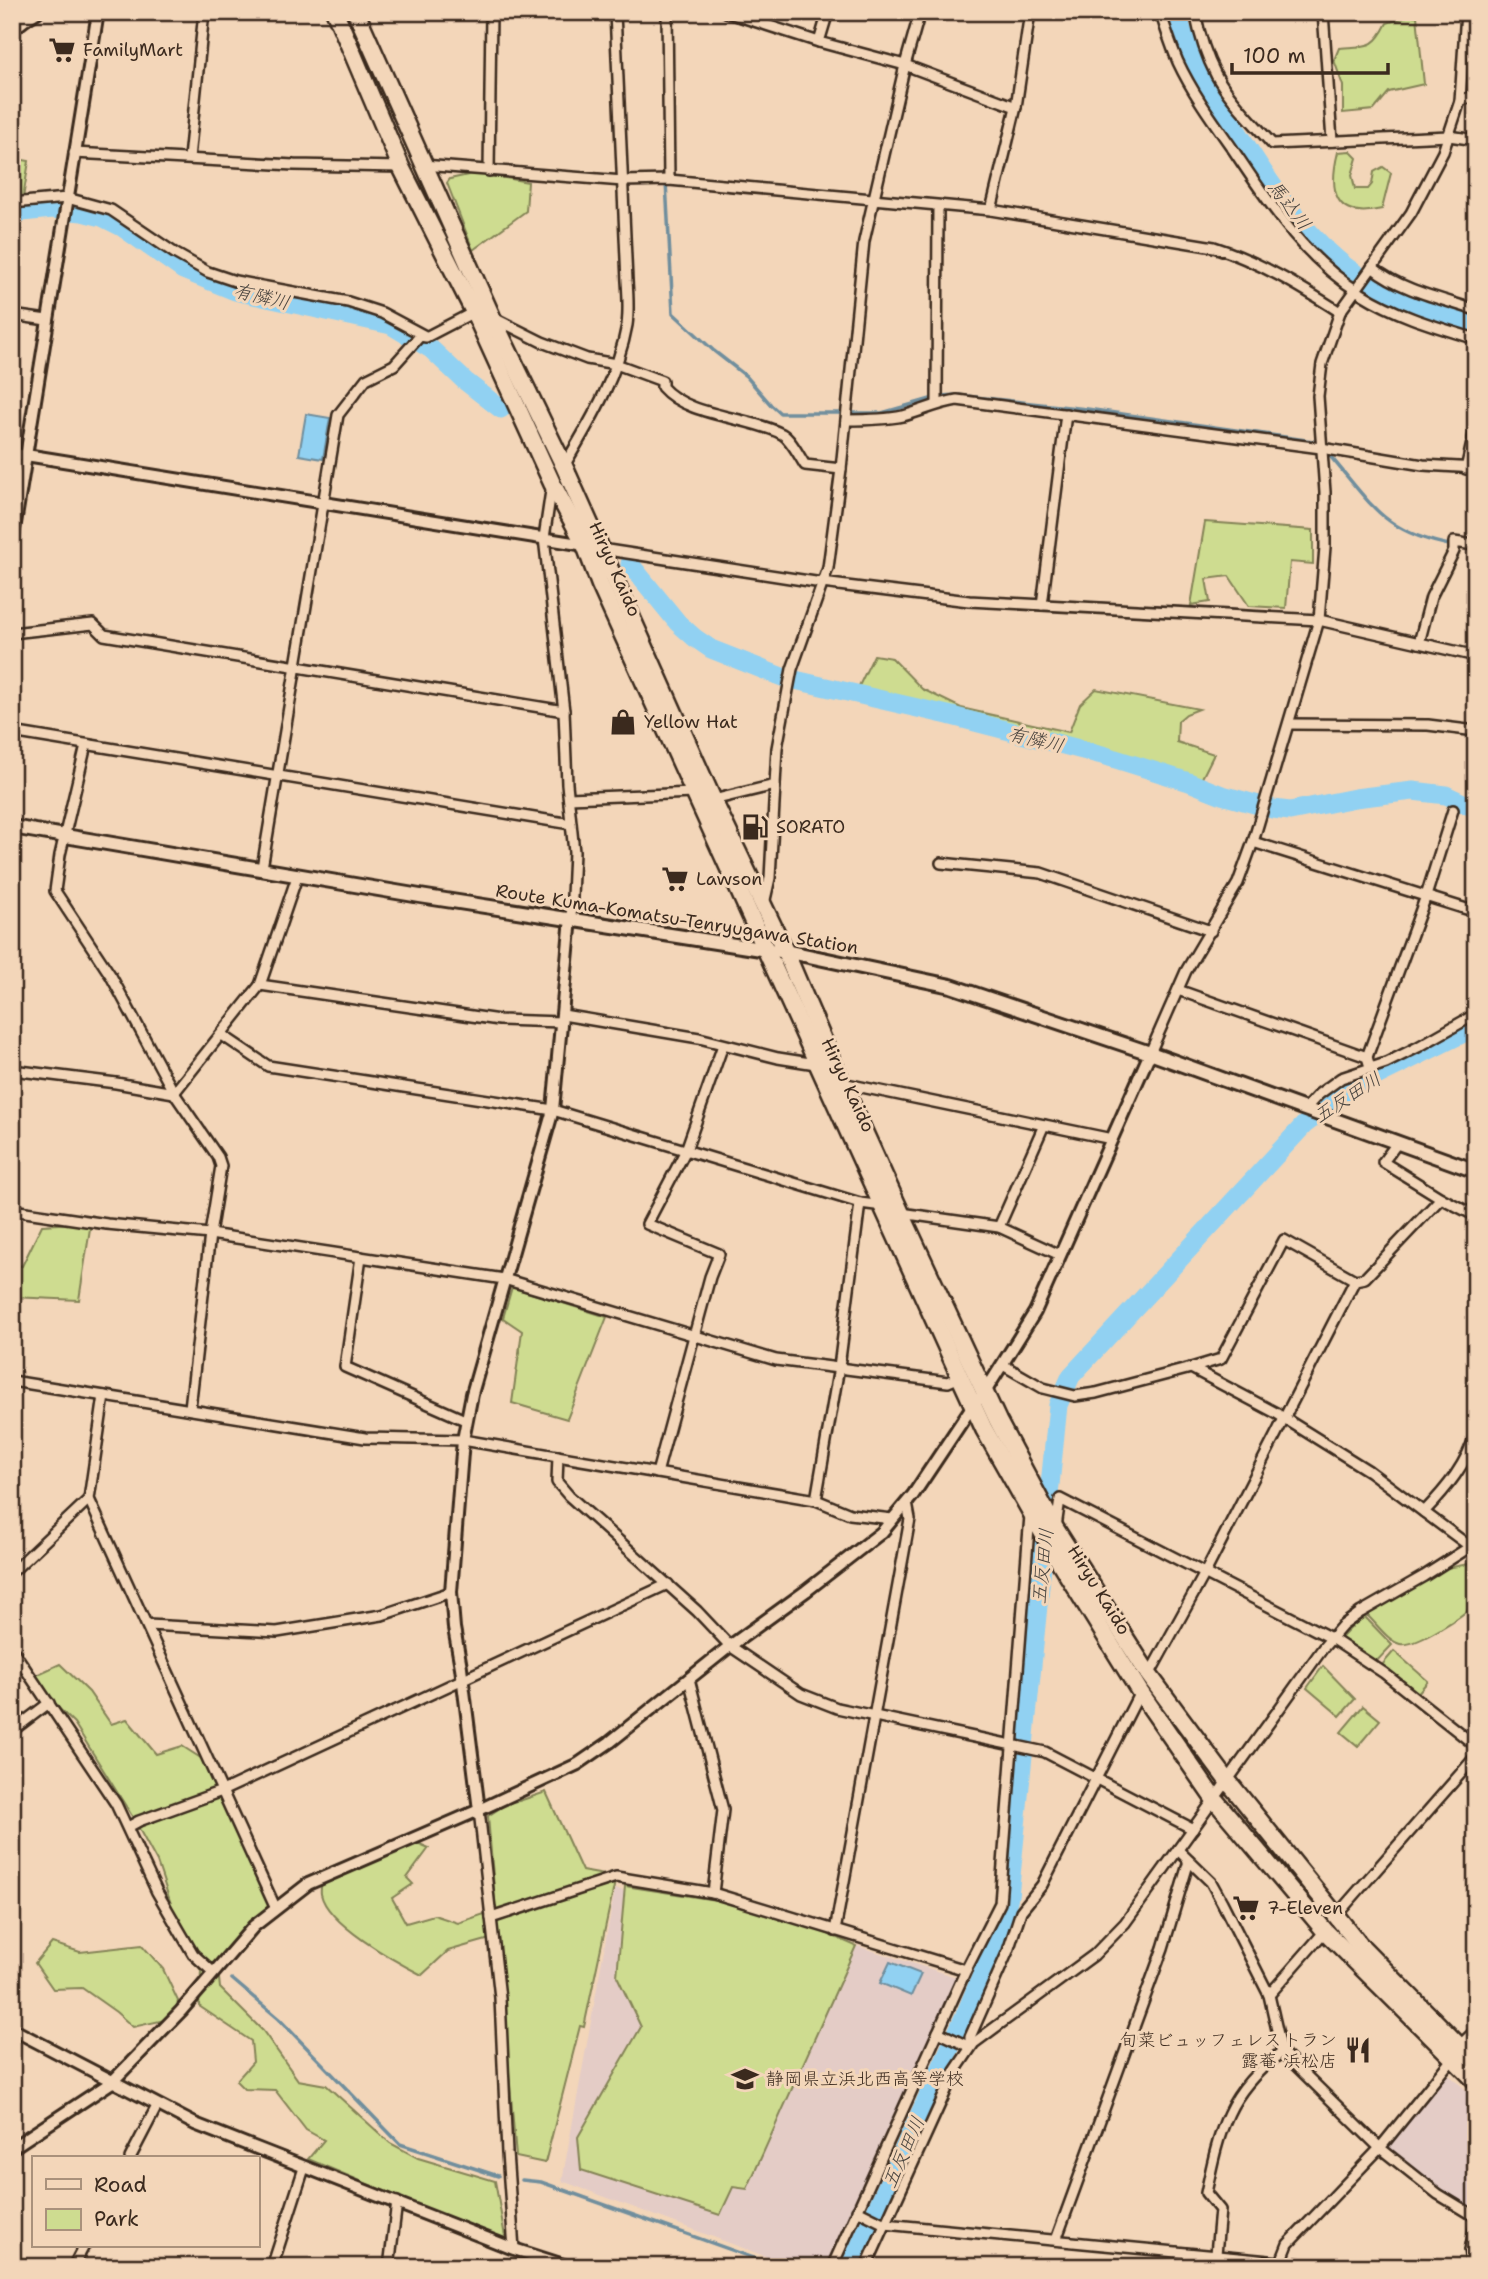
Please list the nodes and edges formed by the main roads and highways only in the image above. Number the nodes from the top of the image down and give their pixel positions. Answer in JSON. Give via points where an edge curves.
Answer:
{"nodes":[{"id":1,"x":335,"y":12,"type":"edge"},
{"id":2,"x":356,"y":12,"type":"edge"},
{"id":3,"x":593,"y":547,"type":"junction"},
{"id":4,"x":12,"y":827,"type":"edge"},
{"id":5,"x":767,"y":950,"type":"junction"},
{"id":6,"x":785,"y":950,"type":"junction"},
{"id":7,"x":1476,"y":1171,"type":"edge"},
{"id":8,"x":1455,"y":2052,"type":"junction"},
{"id":9,"x":1476,"y":2063,"type":"edge"},
{"id":10,"x":1476,"y":2081,"type":"edge"}],
"edges":[{"from":1,"to":3,"type":"highway","name":"Hiryu Kaido","via":[[401,167],[552,482]]},
{"from":2,"to":3,"type":"highway","name":"Hiryu Kaido","via":[[564,466]]},
{"from":3,"to":5,"type":"highway","name":"Hiryu Kaido","via":[[600,585]]},
{"from":3,"to":6,"type":"highway","name":"Hiryu Kaido"},
{"from":4,"to":5,"type":"main road","name":"Route Kuma-Komatsu-Tenryugawa Station"},
{"from":5,"to":6,"type":"main road","name":"Route Kuma-Komatsu-Tenryugawa Station"},
{"from":5,"to":8,"type":"highway","name":"Hiryu Kaido","via":[[973,1405],[1032,1516],[1140,1692],[1214,1799],[1325,1931]]},
{"from":6,"to":7,"type":"main road","name":"Route Kuma-Komatsu-Tenryugawa Station","via":[[951,986]]},
{"from":6,"to":8,"type":"highway","name":"Hiryu Kaido","via":[[901,1213],[1055,1529],[1149,1675],[1227,1780],[1359,1944]]},
{"from":8,"to":9,"type":"highway","name":"Hiryu Kaido"},
{"from":8,"to":10,"type":"highway","name":"Hiryu Kaido"}]}
